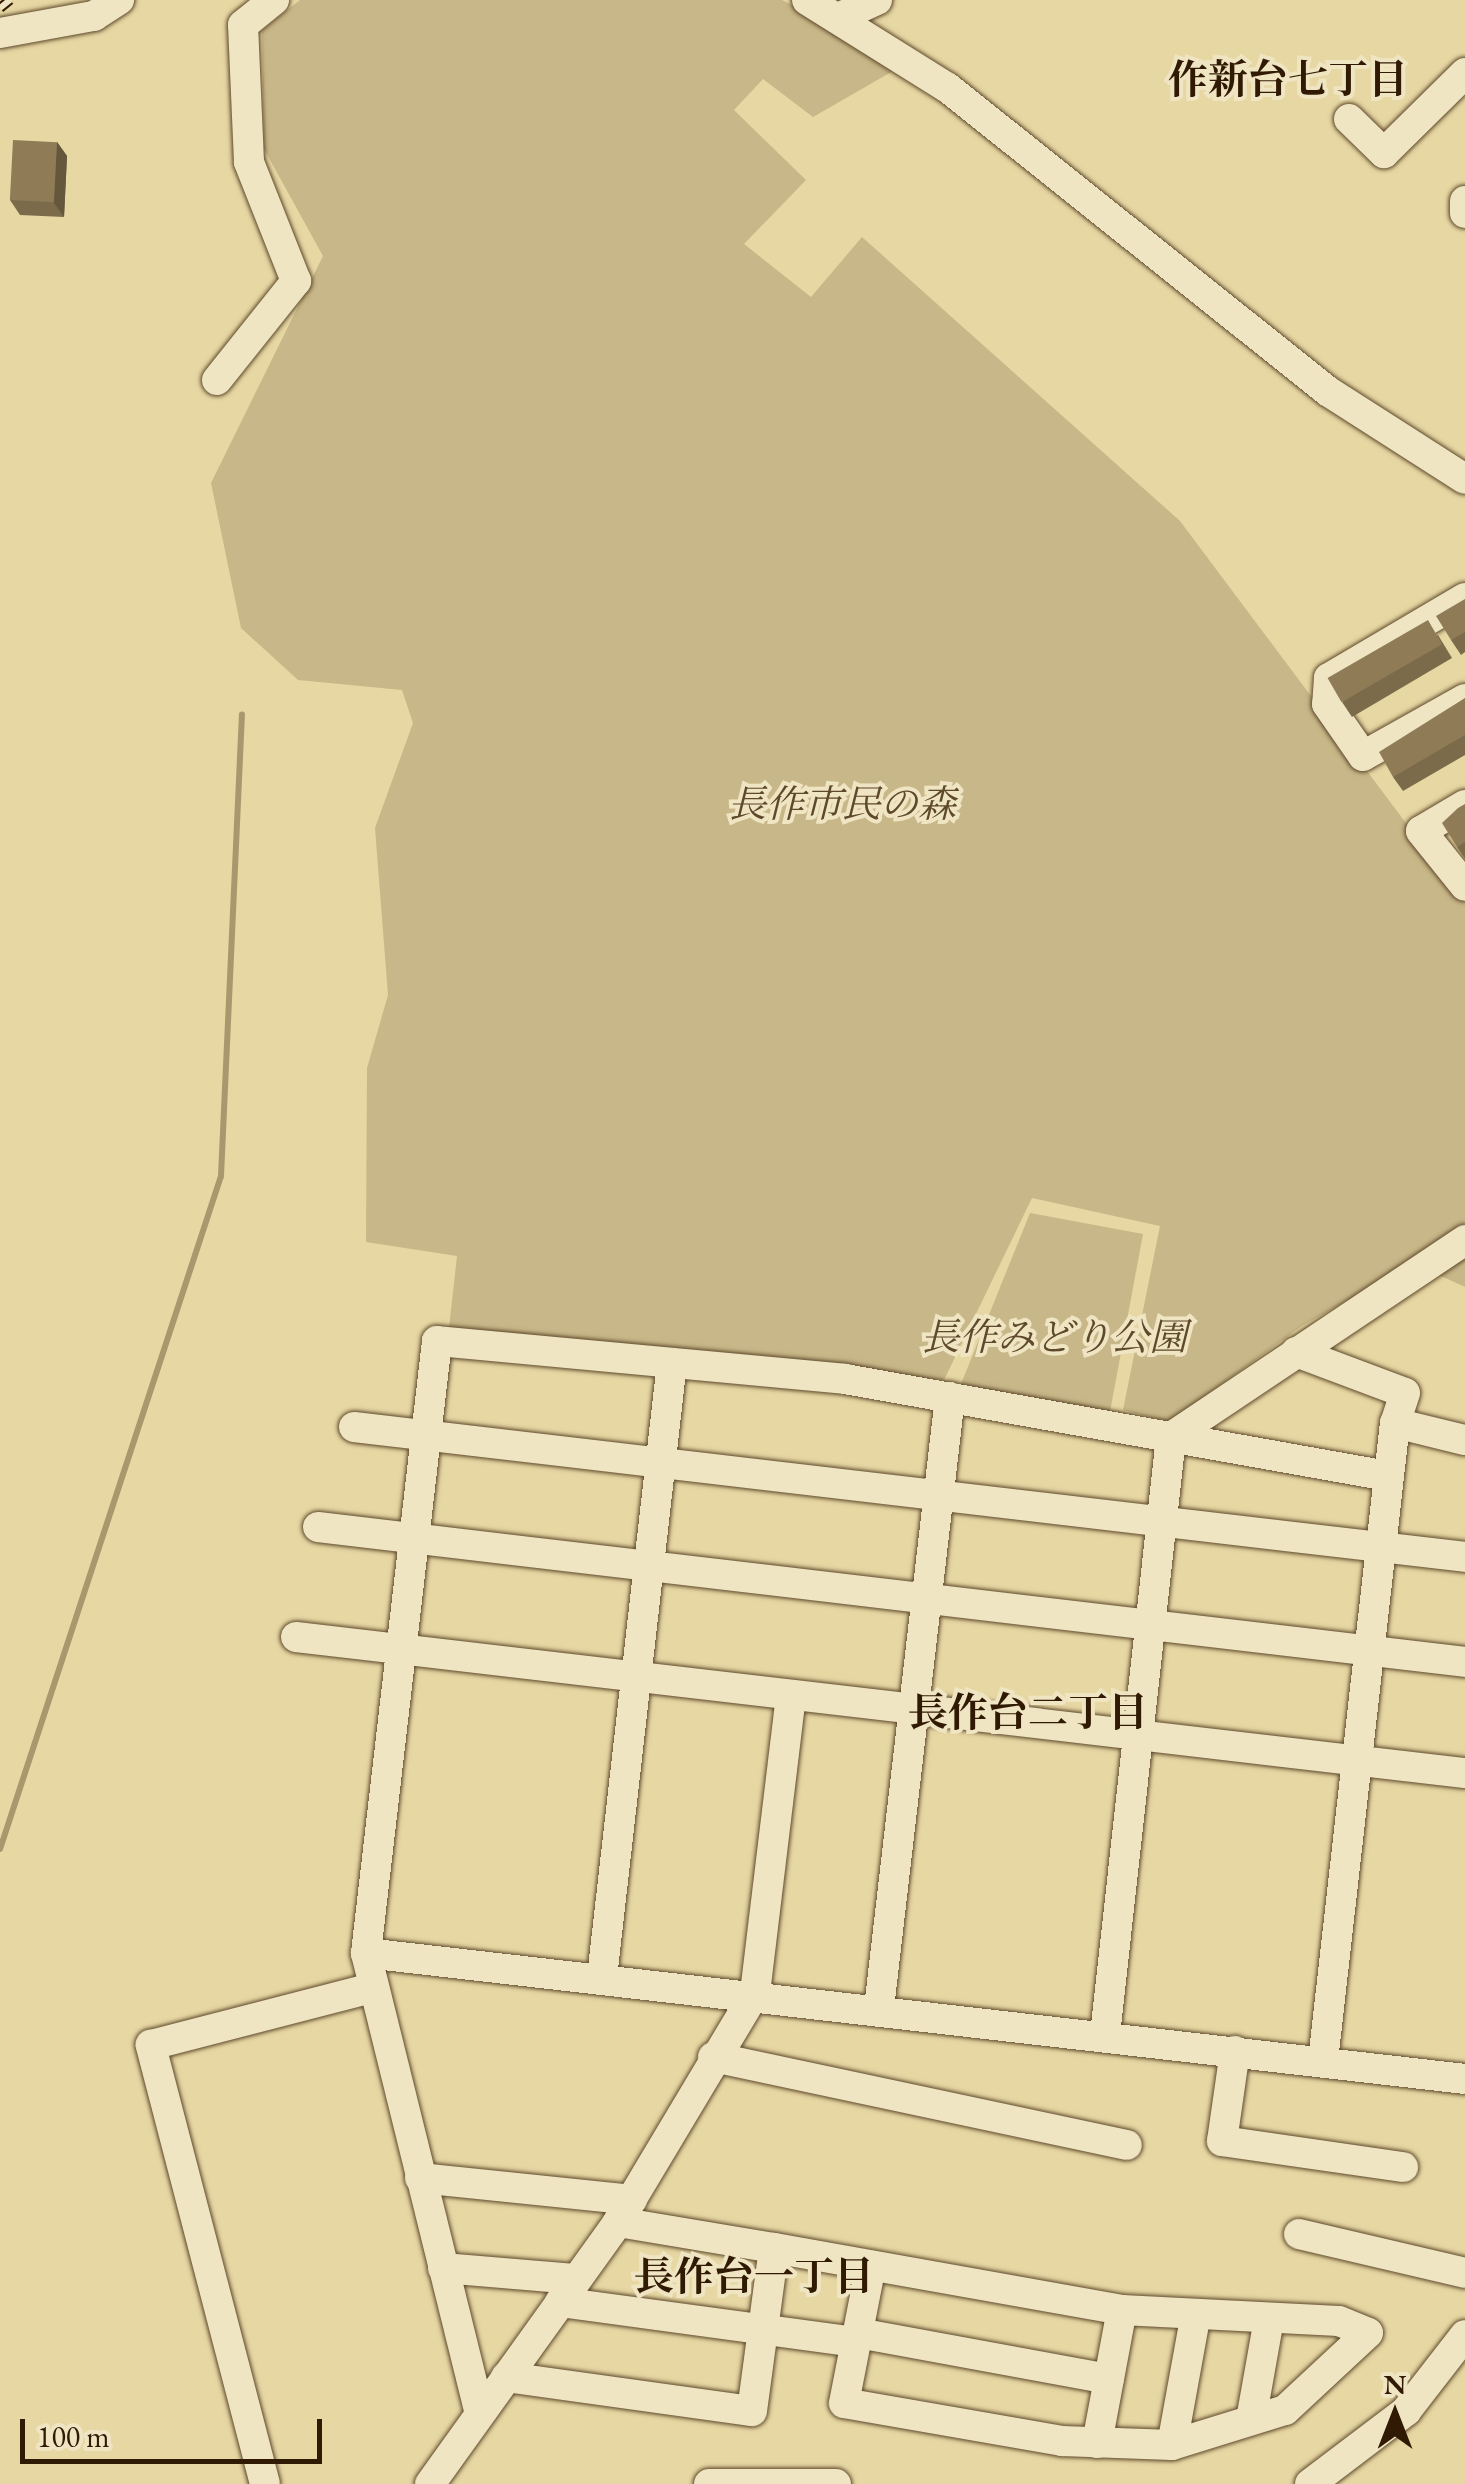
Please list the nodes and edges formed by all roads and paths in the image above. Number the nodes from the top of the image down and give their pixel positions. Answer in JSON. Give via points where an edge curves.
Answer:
{"nodes":[{"id":1,"x":120,"y":0,"type":"edge"},
{"id":2,"x":274,"y":0,"type":"edge"},
{"id":3,"x":807,"y":0,"type":"edge"},
{"id":4,"x":877,"y":0,"type":"edge"},
{"id":5,"x":838,"y":18,"type":"junction"},
{"id":6,"x":0,"y":33,"type":"edge"},
{"id":7,"x":1465,"y":72,"type":"edge"},
{"id":8,"x":1348,"y":120,"type":"dead end"},
{"id":9,"x":1465,"y":201,"type":"edge"},
{"id":10,"x":1465,"y":213,"type":"edge"},
{"id":11,"x":218,"y":380,"type":"dead end"},
{"id":12,"x":1465,"y":479,"type":"edge"},
{"id":13,"x":1465,"y":598,"type":"edge"},
{"id":14,"x":1465,"y":699,"type":"edge"},
{"id":15,"x":1465,"y":806,"type":"edge"},
{"id":16,"x":1465,"y":886,"type":"edge"},
{"id":17,"x":1465,"y":1240,"type":"edge"},
{"id":18,"x":1296,"y":1352,"type":"junction"},
{"id":19,"x":672,"y":1363,"type":"junction"},
{"id":20,"x":950,"y":1397,"type":"junction"},
{"id":21,"x":1394,"y":1423,"type":"junction"},
{"id":22,"x":354,"y":1427,"type":"dead end"},
{"id":23,"x":426,"y":1435,"type":"junction"},
{"id":24,"x":1171,"y":1437,"type":"junction"},
{"id":25,"x":1465,"y":1440,"type":"edge"},
{"id":26,"x":661,"y":1462,"type":"junction"},
{"id":27,"x":1388,"y":1476,"type":"junction"},
{"id":28,"x":938,"y":1495,"type":"junction"},
{"id":29,"x":1162,"y":1521,"type":"junction"},
{"id":30,"x":318,"y":1527,"type":"dead end"},
{"id":31,"x":414,"y":1539,"type":"junction"},
{"id":32,"x":1380,"y":1547,"type":"junction"},
{"id":33,"x":1465,"y":1557,"type":"edge"},
{"id":34,"x":649,"y":1566,"type":"junction"},
{"id":35,"x":926,"y":1599,"type":"junction"},
{"id":36,"x":1150,"y":1625,"type":"junction"},
{"id":37,"x":296,"y":1637,"type":"dead end"},
{"id":38,"x":402,"y":1649,"type":"junction"},
{"id":39,"x":1370,"y":1651,"type":"junction"},
{"id":40,"x":1465,"y":1662,"type":"edge"},
{"id":41,"x":636,"y":1676,"type":"junction"},
{"id":42,"x":791,"y":1695,"type":"junction"},
{"id":43,"x":914,"y":1709,"type":"junction"},
{"id":44,"x":1138,"y":1735,"type":"junction"},
{"id":45,"x":1358,"y":1761,"type":"junction"},
{"id":46,"x":1465,"y":1773,"type":"edge"},
{"id":47,"x":366,"y":1953,"type":"junction"},
{"id":48,"x":602,"y":1977,"type":"junction"},
{"id":49,"x":371,"y":1988,"type":"junction"},
{"id":50,"x":755,"y":1993,"type":"junction"},
{"id":51,"x":879,"y":2008,"type":"junction"},
{"id":52,"x":1106,"y":2035,"type":"junction"},
{"id":53,"x":1234,"y":2051,"type":"junction"},
{"id":54,"x":712,"y":2058,"type":"junction"},
{"id":55,"x":1324,"y":2062,"type":"junction"},
{"id":56,"x":1465,"y":2078,"type":"edge"},
{"id":57,"x":1127,"y":2144,"type":"dead end"},
{"id":58,"x":1403,"y":2167,"type":"dead end"},
{"id":59,"x":420,"y":2178,"type":"junction"},
{"id":60,"x":625,"y":2211,"type":"junction"},
{"id":61,"x":1299,"y":2234,"type":"dead end"},
{"id":62,"x":774,"y":2248,"type":"junction"},
{"id":63,"x":871,"y":2266,"type":"junction"},
{"id":64,"x":442,"y":2268,"type":"junction"},
{"id":65,"x":1465,"y":2273,"type":"edge"},
{"id":66,"x":568,"y":2290,"type":"junction"},
{"id":67,"x":1122,"y":2310,"type":"junction"},
{"id":68,"x":1196,"y":2319,"type":"junction"},
{"id":69,"x":1269,"y":2319,"type":"junction"},
{"id":70,"x":763,"y":2330,"type":"junction"},
{"id":71,"x":1465,"y":2335,"type":"edge"},
{"id":72,"x":857,"y":2338,"type":"junction"},
{"id":73,"x":506,"y":2377,"type":"junction"},
{"id":74,"x":1109,"y":2379,"type":"junction"},
{"id":75,"x":479,"y":2410,"type":"junction"},
{"id":76,"x":1252,"y":2420,"type":"junction"},
{"id":77,"x":1097,"y":2443,"type":"junction"},
{"id":78,"x":1172,"y":2446,"type":"junction"},
{"id":79,"x":265,"y":2484,"type":"edge"},
{"id":80,"x":430,"y":2484,"type":"edge"},
{"id":81,"x":709,"y":2484,"type":"edge"},
{"id":82,"x":836,"y":2484,"type":"edge"},
{"id":83,"x":1310,"y":2484,"type":"edge"}],
"edges":[{"from":1,"to":6,"type":"street","via":[[94,16]]},
{"from":2,"to":11,"type":"street","via":[[243,25],[249,162],[296,281]]},
{"from":3,"to":5,"type":"street"},
{"from":4,"to":5,"type":"street"},
{"from":5,"to":12,"type":"street","via":[[948,88],[1329,392]]},
{"from":7,"to":8,"type":"street","via":[[1384,152]]},
{"from":9,"to":10,"type":"street"},
{"from":13,"to":14,"type":"street","via":[[1329,678],[1327,704],[1363,756]]},
{"from":15,"to":16,"type":"street","via":[[1421,831]]},
{"from":17,"to":18,"type":"street"},
{"from":18,"to":21,"type":"street","via":[[1405,1393]]},
{"from":18,"to":24,"type":"street"},
{"from":19,"to":20,"type":"street"},
{"from":19,"to":23,"type":"street","via":[[437,1341]]},
{"from":19,"to":26,"type":"street"},
{"from":20,"to":24,"type":"street"},
{"from":20,"to":28,"type":"street"},
{"from":21,"to":25,"type":"street"},
{"from":21,"to":27,"type":"street"},
{"from":22,"to":23,"type":"street"},
{"from":23,"to":26,"type":"street"},
{"from":23,"to":31,"type":"street"},
{"from":24,"to":27,"type":"street"},
{"from":24,"to":29,"type":"street"},
{"from":26,"to":28,"type":"street"},
{"from":26,"to":34,"type":"street"},
{"from":27,"to":32,"type":"street"},
{"from":28,"to":29,"type":"street"},
{"from":28,"to":35,"type":"street"},
{"from":29,"to":32,"type":"street"},
{"from":29,"to":36,"type":"street"},
{"from":30,"to":31,"type":"street"},
{"from":31,"to":34,"type":"street"},
{"from":31,"to":38,"type":"street"},
{"from":32,"to":33,"type":"street"},
{"from":32,"to":39,"type":"street"},
{"from":34,"to":35,"type":"street"},
{"from":34,"to":41,"type":"street"},
{"from":35,"to":36,"type":"street"},
{"from":35,"to":43,"type":"street"},
{"from":36,"to":39,"type":"street"},
{"from":36,"to":44,"type":"street"},
{"from":37,"to":38,"type":"street"},
{"from":38,"to":41,"type":"street"},
{"from":38,"to":47,"type":"street"},
{"from":39,"to":40,"type":"street"},
{"from":39,"to":45,"type":"street"},
{"from":41,"to":42,"type":"street"},
{"from":41,"to":48,"type":"street"},
{"from":42,"to":43,"type":"street"},
{"from":42,"to":50,"type":"street"},
{"from":43,"to":44,"type":"street"},
{"from":43,"to":51,"type":"street"},
{"from":44,"to":45,"type":"street"},
{"from":44,"to":52,"type":"street"},
{"from":45,"to":46,"type":"street"},
{"from":45,"to":55,"type":"street"},
{"from":47,"to":48,"type":"street"},
{"from":47,"to":49,"type":"street"},
{"from":48,"to":50,"type":"street"},
{"from":49,"to":59,"type":"street"},
{"from":49,"to":79,"type":"street","via":[[151,2045]]},
{"from":50,"to":51,"type":"street"},
{"from":50,"to":54,"type":"street"},
{"from":51,"to":52,"type":"street"},
{"from":52,"to":53,"type":"street"},
{"from":53,"to":55,"type":"street"},
{"from":53,"to":58,"type":"street","via":[[1222,2140]]},
{"from":54,"to":57,"type":"street"},
{"from":54,"to":60,"type":"street"},
{"from":55,"to":56,"type":"street"},
{"from":59,"to":60,"type":"street"},
{"from":59,"to":64,"type":"street"},
{"from":60,"to":62,"type":"street"},
{"from":60,"to":66,"type":"street"},
{"from":61,"to":65,"type":"street"},
{"from":62,"to":63,"type":"street"},
{"from":62,"to":70,"type":"street"},
{"from":63,"to":67,"type":"street"},
{"from":63,"to":72,"type":"street"},
{"from":64,"to":66,"type":"street"},
{"from":64,"to":75,"type":"street"},
{"from":66,"to":70,"type":"street"},
{"from":66,"to":73,"type":"street"},
{"from":67,"to":68,"type":"street"},
{"from":67,"to":74,"type":"street"},
{"from":68,"to":69,"type":"street"},
{"from":68,"to":78,"type":"street"},
{"from":69,"to":76,"type":"street"},
{"from":69,"to":76,"type":"street","via":[[1339,2321],[1368,2333],[1284,2410]]},
{"from":70,"to":72,"type":"street"},
{"from":70,"to":73,"type":"street","via":[[752,2411]]},
{"from":71,"to":83,"type":"street","via":[[1406,2410]]},
{"from":72,"to":74,"type":"street"},
{"from":72,"to":77,"type":"street","via":[[844,2403]]},
{"from":73,"to":75,"type":"street"},
{"from":74,"to":77,"type":"street"},
{"from":75,"to":80,"type":"street"},
{"from":76,"to":78,"type":"street"},
{"from":77,"to":78,"type":"street"},
{"from":81,"to":82,"type":"street"}]}
